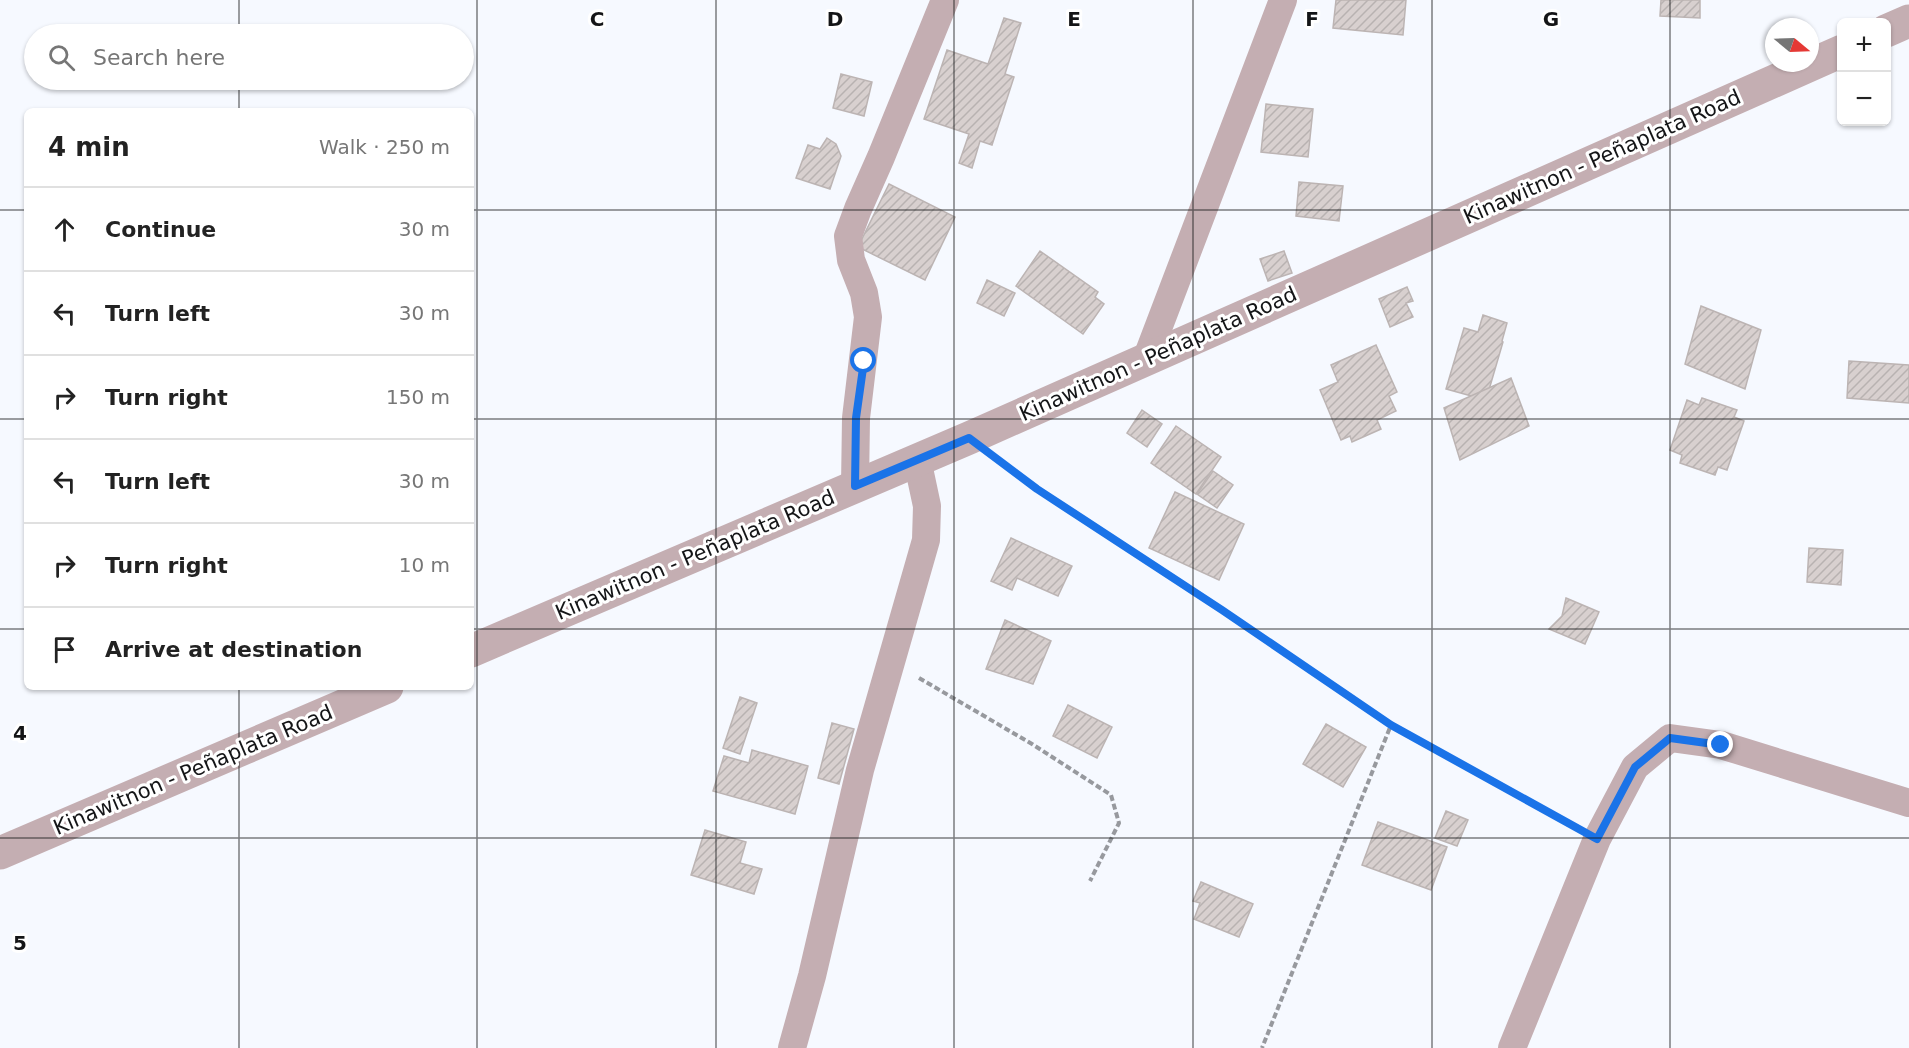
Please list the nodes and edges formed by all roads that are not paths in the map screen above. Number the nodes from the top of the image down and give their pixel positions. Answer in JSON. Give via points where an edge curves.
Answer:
{"nodes":[{"id":1,"x":945,"y":0,"type":"edge"},
{"id":2,"x":1283,"y":0,"type":"edge"},
{"id":3,"x":1909,"y":21,"type":"edge"},
{"id":4,"x":1891,"y":29,"type":"edge"},
{"id":5,"x":1837,"y":53,"type":"edge"},
{"id":6,"x":1146,"y":360,"type":"junction"},
{"id":7,"x":917,"y":459,"type":"junction"},
{"id":8,"x":855,"y":486,"type":"junction"},
{"id":9,"x":474,"y":650,"type":"edge"},
{"id":10,"x":380,"y":690,"type":"edge"},
{"id":11,"x":1909,"y":803,"type":"edge"},
{"id":12,"x":0,"y":853,"type":"edge"},
{"id":13,"x":792,"y":1048,"type":"edge"},
{"id":14,"x":1512,"y":1048,"type":"edge"}],
"edges":[{"from":1,"to":8,"type":"street","via":[[848,236],[868,317],[856,418]]},
{"from":2,"to":6,"type":"street"},
{"from":3,"to":4,"type":"street"},
{"from":5,"to":6,"type":"street","name":"Kinawitnon - Peñaplata Road"},
{"from":6,"to":7,"type":"street","name":"Kinawitnon - Peñaplata Road"},
{"from":7,"to":8,"type":"street","name":"Kinawitnon - Peñaplata Road"},
{"from":7,"to":13,"type":"street","via":[[927,506],[926,540],[860,770]]},
{"from":8,"to":9,"type":"street","name":"Kinawitnon - Peñaplata Road"},
{"from":10,"to":12,"type":"street","name":"Kinawitnon - Peñaplata Road"},
{"from":11,"to":14,"type":"street","via":[[1721,745],[1670,738],[1635,767],[1597,839]]}]}
